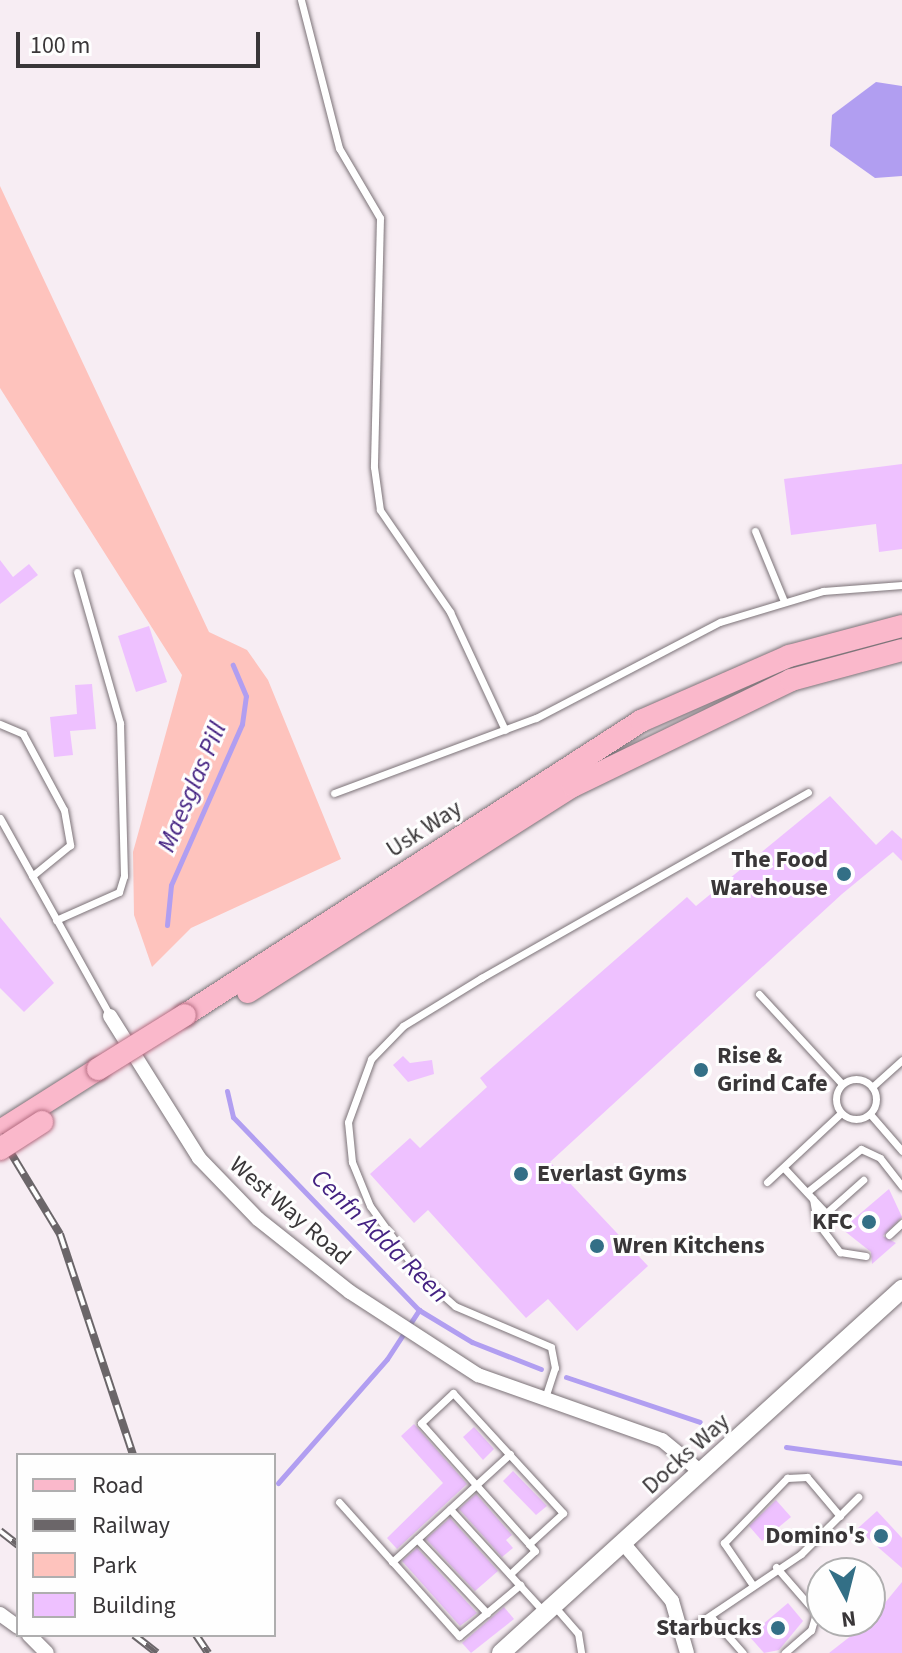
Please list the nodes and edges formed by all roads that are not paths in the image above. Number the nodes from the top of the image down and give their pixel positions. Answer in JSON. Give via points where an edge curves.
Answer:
{"nodes":[{"id":1,"x":301,"y":0,"type":"edge"},
{"id":2,"x":755,"y":531,"type":"dead end"},
{"id":3,"x":77,"y":572,"type":"dead end"},
{"id":4,"x":902,"y":585,"type":"edge"},
{"id":5,"x":783,"y":599,"type":"junction"},
{"id":6,"x":902,"y":626,"type":"edge"},
{"id":7,"x":902,"y":650,"type":"edge"},
{"id":8,"x":0,"y":724,"type":"edge"},
{"id":9,"x":505,"y":730,"type":"junction"},
{"id":10,"x":808,"y":792,"type":"dead end"},
{"id":11,"x":334,"y":793,"type":"dead end"},
{"id":12,"x":0,"y":818,"type":"edge"},
{"id":13,"x":32,"y":876,"type":"junction"},
{"id":14,"x":56,"y":920,"type":"junction"},
{"id":15,"x":759,"y":994,"type":"dead end"},
{"id":16,"x":110,"y":1016,"type":"joint"},
{"id":17,"x":187,"y":1022,"type":"junction"},
{"id":18,"x":902,"y":1060,"type":"edge"},
{"id":19,"x":842,"y":1084,"type":"junction"},
{"id":20,"x":872,"y":1087,"type":"junction"},
{"id":21,"x":841,"y":1113,"type":"junction"},
{"id":22,"x":40,"y":1114,"type":"junction"},
{"id":23,"x":870,"y":1114,"type":"junction"},
{"id":24,"x":0,"y":1131,"type":"edge"},
{"id":25,"x":0,"y":1149,"type":"edge"},
{"id":26,"x":902,"y":1151,"type":"edge"},
{"id":27,"x":784,"y":1168,"type":"junction"},
{"id":28,"x":863,"y":1180,"type":"dead end"},
{"id":29,"x":767,"y":1182,"type":"dead end"},
{"id":30,"x":902,"y":1186,"type":"edge"},
{"id":31,"x":810,"y":1196,"type":"junction"},
{"id":32,"x":902,"y":1223,"type":"edge"},
{"id":33,"x":889,"y":1235,"type":"dead end"},
{"id":34,"x":866,"y":1256,"type":"dead end"},
{"id":35,"x":902,"y":1289,"type":"edge"},
{"id":36,"x":544,"y":1403,"type":"junction"},
{"id":37,"x":510,"y":1454,"type":"junction"},
{"id":38,"x":701,"y":1472,"type":"junction"},
{"id":39,"x":476,"y":1485,"type":"junction"},
{"id":40,"x":858,"y":1497,"type":"dead end"},
{"id":41,"x":339,"y":1502,"type":"dead end"},
{"id":42,"x":450,"y":1509,"type":"junction"},
{"id":43,"x":840,"y":1516,"type":"junction"},
{"id":44,"x":417,"y":1539,"type":"junction"},
{"id":45,"x":623,"y":1543,"type":"junction"},
{"id":46,"x":529,"y":1544,"type":"junction"},
{"id":47,"x":392,"y":1562,"type":"junction"},
{"id":48,"x":776,"y":1567,"type":"junction"},
{"id":49,"x":510,"y":1574,"type":"junction"},
{"id":50,"x":752,"y":1584,"type":"junction"},
{"id":51,"x":520,"y":1585,"type":"junction"},
{"id":52,"x":550,"y":1609,"type":"junction"},
{"id":53,"x":487,"y":1613,"type":"junction"},
{"id":54,"x":713,"y":1619,"type":"junction"},
{"id":55,"x":684,"y":1633,"type":"junction"},
{"id":56,"x":31,"y":1637,"type":"edge"},
{"id":57,"x":47,"y":1653,"type":"edge"},
{"id":58,"x":501,"y":1653,"type":"edge"},
{"id":59,"x":581,"y":1653,"type":"edge"},
{"id":60,"x":687,"y":1653,"type":"edge"},
{"id":61,"x":743,"y":1653,"type":"edge"},
{"id":62,"x":785,"y":1653,"type":"edge"}],
"edges":[{"from":1,"to":9,"type":"lane","via":[[339,148],[380,218],[374,467],[380,510],[450,612]]},
{"from":2,"to":5,"type":"lane"},
{"from":3,"to":14,"type":"lane","via":[[120,723],[124,876],[119,892]]},
{"from":4,"to":5,"type":"lane"},
{"from":5,"to":9,"type":"lane","via":[[720,622]]},
{"from":6,"to":17,"type":"main road","name":"Usk Way","via":[[789,656],[641,721]]},
{"from":7,"to":17,"type":"main road","name":"Usk Way","via":[[791,680],[573,786]]},
{"from":8,"to":13,"type":"lane","via":[[23,734],[64,810],[70,845]]},
{"from":9,"to":11,"type":"lane"},
{"from":10,"to":36,"type":"lane","via":[[481,978],[403,1026],[371,1059],[348,1122],[352,1162],[370,1206],[418,1273],[455,1306],[551,1347],[555,1368]]},
{"from":12,"to":13,"type":"lane","name":"West Way Road"},
{"from":13,"to":14,"type":"lane","name":"West Way Road"},
{"from":14,"to":16,"type":"lane","name":"West Way Road"},
{"from":15,"to":19,"type":"lane"},
{"from":16,"to":36,"type":"street","name":"West Way Road","via":[[178,1131],[258,1219],[425,1345]]},
{"from":17,"to":22,"type":"main road","name":"Usk Way","bridge":true},
{"from":18,"to":20,"type":"lane"},
{"from":19,"to":20,"type":"lane","via":[[854,1079]]},
{"from":19,"to":21,"type":"lane","via":[[836,1095]]},
{"from":20,"to":23,"type":"lane"},
{"from":21,"to":23,"type":"lane","via":[[852,1119]]},
{"from":21,"to":27,"type":"lane"},
{"from":22,"to":24,"type":"main road","name":"Usk Way"},
{"from":22,"to":25,"type":"main road","name":"Usk Way","bridge":true},
{"from":23,"to":26,"type":"lane"},
{"from":27,"to":29,"type":"lane"},
{"from":27,"to":31,"type":"lane"},
{"from":28,"to":31,"type":"lane","via":[[826,1213]]},
{"from":30,"to":31,"type":"lane","via":[[880,1158],[861,1149]]},
{"from":31,"to":34,"type":"lane","via":[[817,1222],[840,1252]]},
{"from":32,"to":33,"type":"lane"},
{"from":35,"to":38,"type":"street","name":"Docks Way"},
{"from":36,"to":38,"type":"street","name":"West Way Road","via":[[662,1440]]},
{"from":37,"to":39,"type":"lane"},
{"from":37,"to":39,"type":"lane","via":[[453,1393],[421,1423]]},
{"from":37,"to":46,"type":"lane","via":[[563,1513]]},
{"from":38,"to":45,"type":"street","name":"Docks Way"},
{"from":39,"to":42,"type":"lane"},
{"from":39,"to":46,"type":"lane"},
{"from":40,"to":43,"type":"lane"},
{"from":41,"to":47,"type":"lane"},
{"from":42,"to":44,"type":"lane"},
{"from":42,"to":49,"type":"lane"},
{"from":43,"to":48,"type":"lane"},
{"from":43,"to":50,"type":"lane","via":[[807,1477],[787,1478],[724,1543]]},
{"from":44,"to":47,"type":"lane"},
{"from":44,"to":53,"type":"lane"},
{"from":45,"to":52,"type":"street","name":"Docks Way"},
{"from":45,"to":55,"type":"street","via":[[672,1601]]},
{"from":46,"to":49,"type":"lane","via":[[535,1551]]},
{"from":47,"to":53,"type":"lane","via":[[459,1636]]},
{"from":48,"to":50,"type":"lane"},
{"from":48,"to":62,"type":"lane","via":[[816,1613],[811,1630]]},
{"from":49,"to":51,"type":"lane"},
{"from":50,"to":54,"type":"lane"},
{"from":51,"to":52,"type":"lane"},
{"from":51,"to":53,"type":"lane"},
{"from":52,"to":58,"type":"street","name":"Docks Way"},
{"from":52,"to":59,"type":"lane","via":[[578,1633]]},
{"from":54,"to":55,"type":"lane"},
{"from":54,"to":61,"type":"lane"},
{"from":55,"to":60,"type":"street"},
{"from":56,"to":57,"type":"street"}]}
